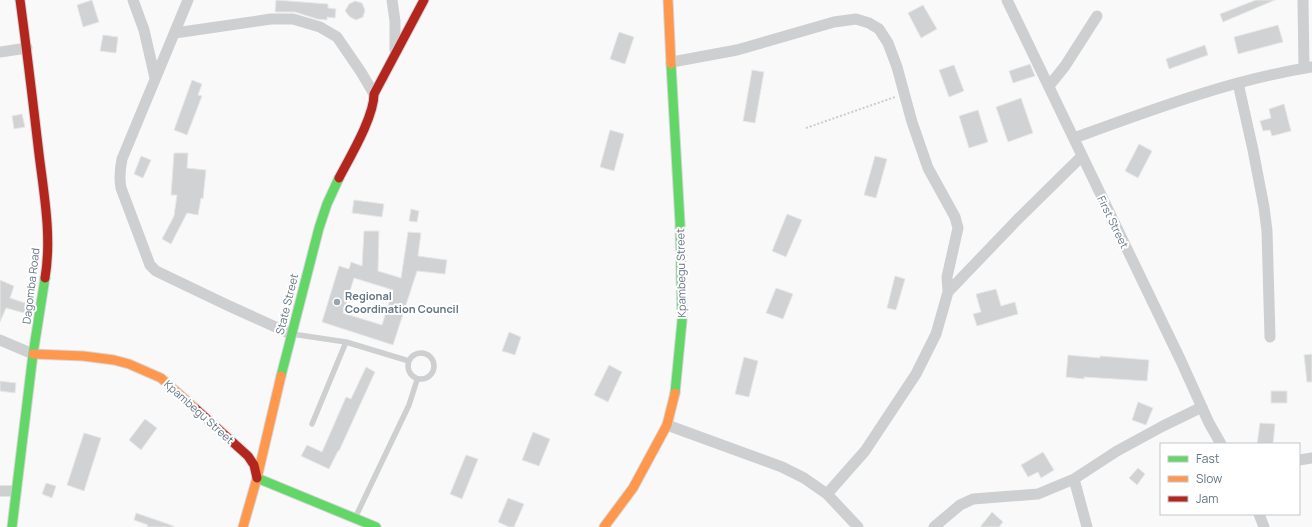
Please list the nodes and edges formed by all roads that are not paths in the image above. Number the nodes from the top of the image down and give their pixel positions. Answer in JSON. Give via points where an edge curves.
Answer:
{"nodes":[{"id":1,"x":20,"y":0,"type":"edge"},
{"id":2,"x":134,"y":0,"type":"edge"},
{"id":3,"x":188,"y":0,"type":"edge"},
{"id":4,"x":392,"y":0,"type":"edge"},
{"id":5,"x":424,"y":0,"type":"edge"},
{"id":6,"x":668,"y":0,"type":"edge"},
{"id":7,"x":1007,"y":0,"type":"edge"},
{"id":8,"x":1303,"y":0,"type":"edge"},
{"id":9,"x":1097,"y":16,"type":"dead end"},
{"id":10,"x":175,"y":33,"type":"junction"},
{"id":11,"x":27,"y":48,"type":"junction"},
{"id":12,"x":0,"y":52,"type":"edge"},
{"id":13,"x":395,"y":55,"type":"junction"},
{"id":14,"x":672,"y":62,"type":"junction"},
{"id":15,"x":1308,"y":67,"type":"edge"},
{"id":16,"x":155,"y":78,"type":"junction"},
{"id":17,"x":1238,"y":83,"type":"junction"},
{"id":18,"x":1048,"y":86,"type":"junction"},
{"id":19,"x":374,"y":94,"type":"junction"},
{"id":20,"x":1074,"y":138,"type":"junction"},
{"id":21,"x":1082,"y":156,"type":"junction"},
{"id":22,"x":948,"y":292,"type":"junction"},
{"id":23,"x":292,"y":334,"type":"junction"},
{"id":24,"x":1270,"y":337,"type":"dead end"},
{"id":25,"x":0,"y":340,"type":"edge"},
{"id":26,"x":346,"y":342,"type":"junction"},
{"id":27,"x":33,"y":354,"type":"junction"},
{"id":28,"x":409,"y":361,"type":"junction"},
{"id":29,"x":417,"y":380,"type":"junction"},
{"id":30,"x":1202,"y":407,"type":"junction"},
{"id":31,"x":312,"y":424,"type":"dead end"},
{"id":32,"x":667,"y":425,"type":"junction"},
{"id":33,"x":1220,"y":443,"type":"edge"},
{"id":34,"x":1312,"y":458,"type":"edge"},
{"id":35,"x":1300,"y":460,"type":"edge"},
{"id":36,"x":257,"y":478,"type":"junction"},
{"id":37,"x":1074,"y":479,"type":"junction"},
{"id":38,"x":0,"y":491,"type":"edge"},
{"id":39,"x":16,"y":491,"type":"junction"},
{"id":40,"x":827,"y":494,"type":"junction"},
{"id":41,"x":1259,"y":515,"type":"edge"},
{"id":42,"x":355,"y":518,"type":"junction"},
{"id":43,"x":12,"y":527,"type":"edge"},
{"id":44,"x":243,"y":527,"type":"edge"},
{"id":45,"x":376,"y":527,"type":"edge"},
{"id":46,"x":604,"y":527,"type":"edge"},
{"id":47,"x":858,"y":527,"type":"edge"},
{"id":48,"x":934,"y":527,"type":"edge"},
{"id":49,"x":1087,"y":527,"type":"edge"},
{"id":50,"x":1264,"y":527,"type":"edge"}],
"edges":[{"from":1,"to":11,"type":"street","name":"Dagomba Road"},
{"from":2,"to":16,"type":"street"},
{"from":3,"to":10,"type":"street"},
{"from":4,"to":13,"type":"street"},
{"from":5,"to":13,"type":"street","name":"State Street"},
{"from":6,"to":14,"type":"street","name":"Kpambegu Street"},
{"from":7,"to":18,"type":"street","name":"First Street"},
{"from":8,"to":15,"type":"street"},
{"from":9,"to":18,"type":"street","via":[[1065,66]]},
{"from":10,"to":16,"type":"street"},
{"from":10,"to":19,"type":"street","via":[[271,19],[293,19],[320,27],[337,37]]},
{"from":11,"to":12,"type":"street"},
{"from":11,"to":27,"type":"street","name":"Dagomba Road","via":[[48,241],[46,273]]},
{"from":13,"to":19,"type":"street","name":"State Street"},
{"from":14,"to":22,"type":"street","via":[[737,50],[856,18],[879,29],[888,43],[897,67],[928,168],[955,217],[958,228],[948,276]]},
{"from":14,"to":32,"type":"street","name":"Kpambegu Street","via":[[682,321],[675,395]]},
{"from":15,"to":17,"type":"street"},
{"from":16,"to":23,"type":"street","via":[[122,159],[119,180],[150,265],[162,275]]},
{"from":17,"to":20,"type":"street"},
{"from":17,"to":24,"type":"street","via":[[1264,207]]},
{"from":18,"to":20,"type":"street","name":"First Street"},
{"from":19,"to":23,"type":"street","name":"State Street","via":[[374,103],[367,122],[327,204]]},
{"from":20,"to":21,"type":"street","name":"First Street"},
{"from":21,"to":22,"type":"street"},
{"from":21,"to":30,"type":"street","name":"First Street"},
{"from":22,"to":40,"type":"street","via":[[936,334],[916,374],[865,451]]},
{"from":23,"to":26,"type":"lane"},
{"from":23,"to":36,"type":"street","name":"State Street"},
{"from":25,"to":27,"type":"street","name":"Kpambegu Street"},
{"from":26,"to":28,"type":"lane"},
{"from":26,"to":31,"type":"lane"},
{"from":27,"to":36,"type":"street","name":"Kpambegu Street","via":[[105,358],[124,362],[161,378],[248,456],[254,465]]},
{"from":27,"to":39,"type":"street","name":"Dagomba Road"},
{"from":28,"to":29,"type":"lane","via":[[411,376]]},
{"from":28,"to":29,"type":"lane","via":[[413,355],[420,353],[432,358],[435,364],[430,377]]},
{"from":29,"to":42,"type":"lane","via":[[409,405]]},
{"from":30,"to":33,"type":"street","name":"First Street"},
{"from":30,"to":37,"type":"street","via":[[1117,451]]},
{"from":32,"to":40,"type":"street","via":[[782,468],[804,478]]},
{"from":32,"to":46,"type":"street","name":"Kpambegu Street","via":[[633,488]]},
{"from":34,"to":35,"type":"street"},
{"from":36,"to":42,"type":"street"},
{"from":36,"to":44,"type":"street","name":"State Street"},
{"from":37,"to":48,"type":"street","via":[[1038,494],[973,499],[960,505]]},
{"from":37,"to":49,"type":"street"},
{"from":38,"to":39,"type":"street"},
{"from":39,"to":43,"type":"street","name":"Dagomba Road"},
{"from":40,"to":47,"type":"street"},
{"from":41,"to":50,"type":"street"},
{"from":42,"to":45,"type":"street"}]}
